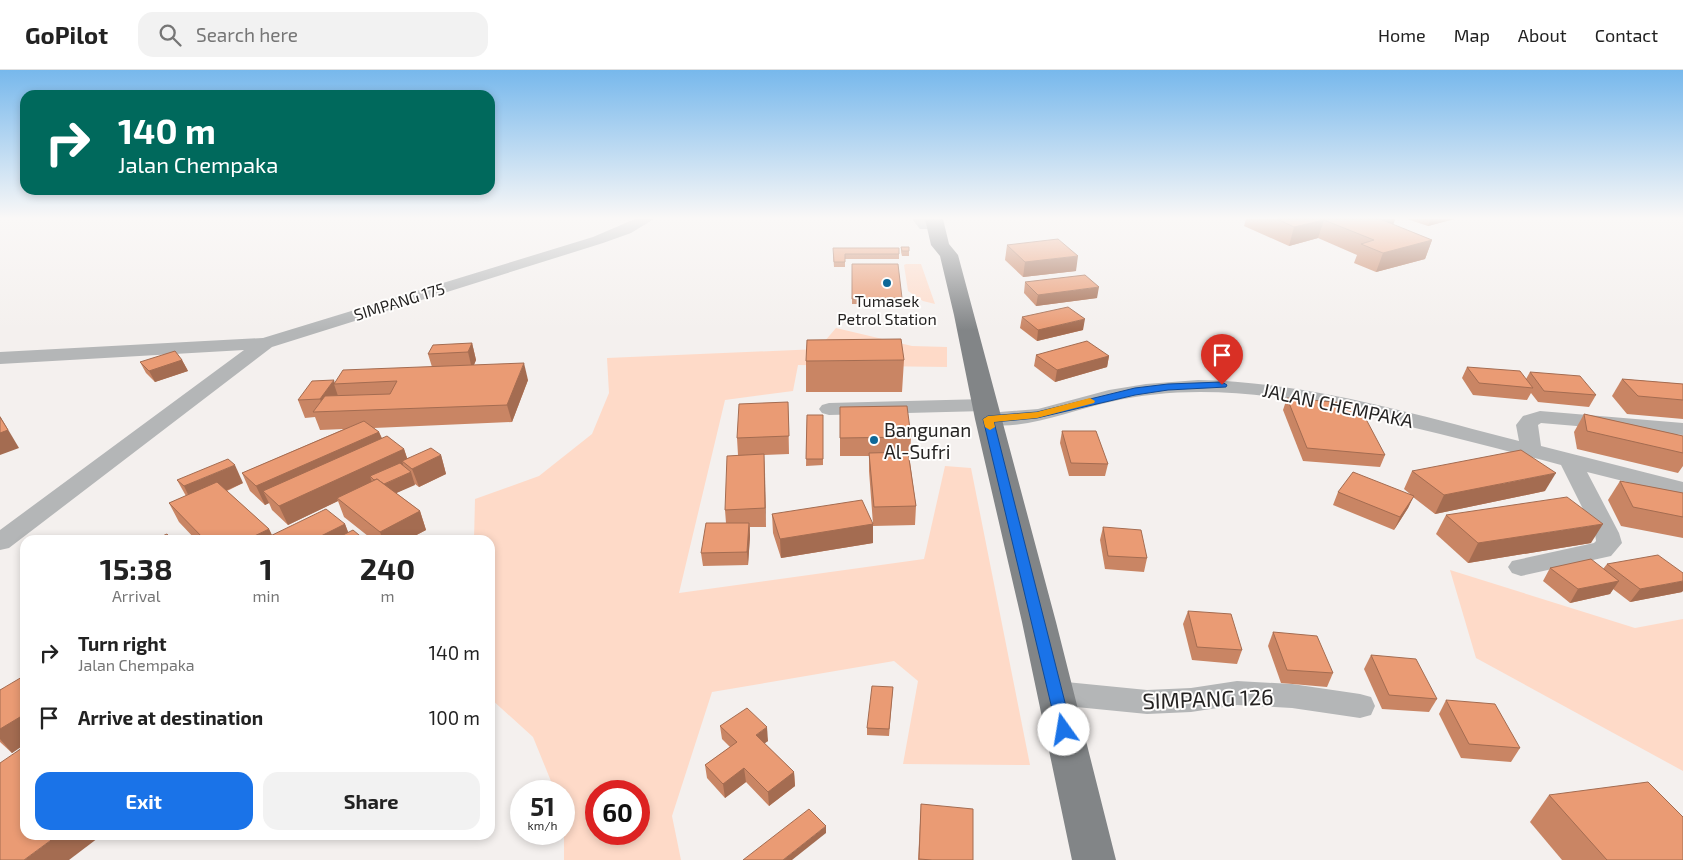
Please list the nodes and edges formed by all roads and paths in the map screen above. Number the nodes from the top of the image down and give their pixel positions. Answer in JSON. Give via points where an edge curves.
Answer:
{"nodes":[{"id":1,"x":547,"y":256,"type":"edge"},
{"id":2,"x":946,"y":256,"type":"edge"},
{"id":3,"x":265,"y":343,"type":"junction"},
{"id":4,"x":0,"y":358,"type":"edge"},
{"id":5,"x":829,"y":409,"type":"dead end"},
{"id":6,"x":986,"y":412,"type":"junction"},
{"id":7,"x":1683,"y":429,"type":"edge"},
{"id":8,"x":1530,"y":451,"type":"junction"},
{"id":9,"x":1571,"y":462,"type":"junction"},
{"id":10,"x":1683,"y":489,"type":"edge"},
{"id":11,"x":0,"y":542,"type":"edge"},
{"id":12,"x":1521,"y":567,"type":"dead end"},
{"id":13,"x":1056,"y":693,"type":"junction"},
{"id":14,"x":1360,"y":706,"type":"dead end"},
{"id":15,"x":1094,"y":860,"type":"edge"}],
"edges":[{"from":1,"to":3,"type":"street","name":"SIMPANG 175"},
{"from":2,"to":6,"type":"main road"},
{"from":3,"to":4,"type":"street","name":"SIMPANG 175"},
{"from":3,"to":11,"type":"street","name":"SIMPANG 175"},
{"from":5,"to":6,"type":"street","name":"JALAN CHEMPAKA"},
{"from":6,"to":8,"type":"street","name":"JALAN CHEMPAKA","via":[[1037,415],[1118,394],[1222,385],[1276,389],[1328,399]]},
{"from":6,"to":13,"type":"main road"},
{"from":7,"to":8,"type":"street","via":[[1540,416],[1527,424]]},
{"from":8,"to":9,"type":"street","name":"JALAN CHEMPAKA"},
{"from":9,"to":10,"type":"street","name":"JALAN CHEMPAKA"},
{"from":9,"to":12,"type":"street","via":[[1609,543],[1602,550]]},
{"from":13,"to":14,"type":"street","name":"SIMPANG 126","via":[[1148,702],[1237,693],[1292,696]]},
{"from":13,"to":15,"type":"main road"}]}
